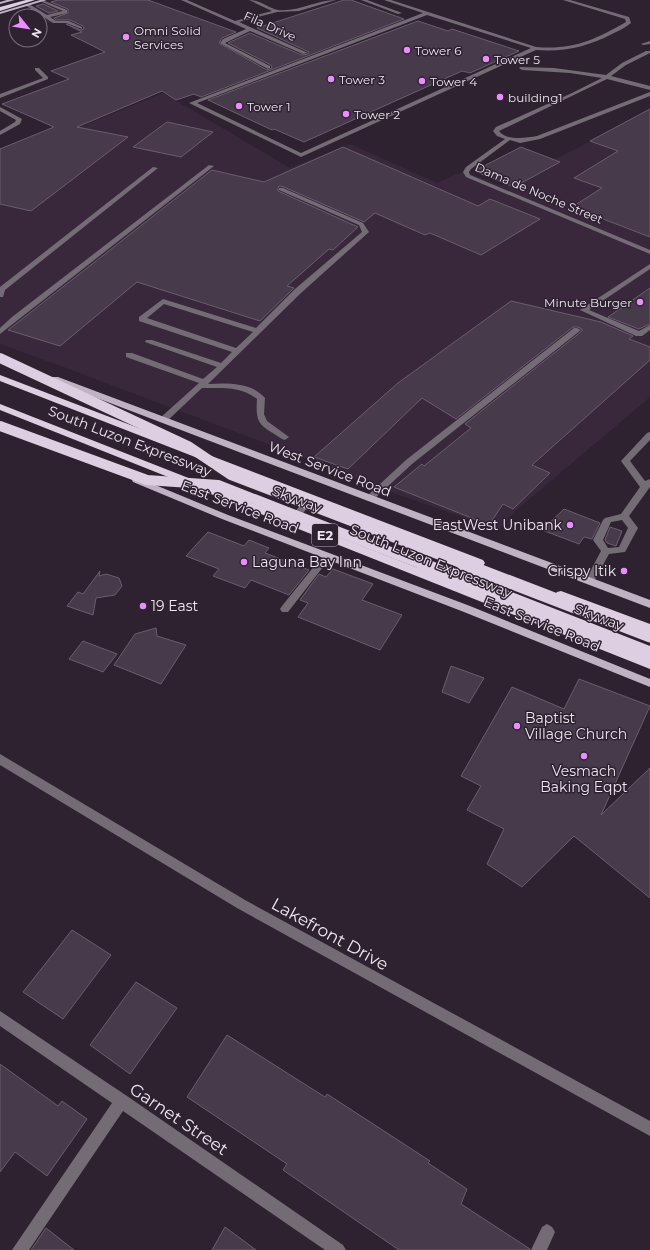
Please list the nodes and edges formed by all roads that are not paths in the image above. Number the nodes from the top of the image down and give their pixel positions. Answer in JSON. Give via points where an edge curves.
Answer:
{"nodes":[{"id":1,"x":13,"y":0,"type":"edge"},
{"id":2,"x":23,"y":0,"type":"edge"},
{"id":3,"x":32,"y":0,"type":"edge"},
{"id":4,"x":45,"y":0,"type":"edge"},
{"id":5,"x":183,"y":0,"type":"edge"},
{"id":6,"x":251,"y":0,"type":"edge"},
{"id":7,"x":334,"y":0,"type":"edge"},
{"id":8,"x":363,"y":0,"type":"edge"},
{"id":9,"x":386,"y":0,"type":"edge"},
{"id":10,"x":564,"y":0,"type":"edge"},
{"id":11,"x":0,"y":3,"type":"edge"},
{"id":12,"x":26,"y":6,"type":"junction"},
{"id":13,"x":0,"y":7,"type":"edge"},
{"id":14,"x":30,"y":8,"type":"edge"},
{"id":15,"x":277,"y":11,"type":"junction"},
{"id":16,"x":0,"y":12,"type":"edge"},
{"id":17,"x":400,"y":13,"type":"dead end"},
{"id":18,"x":428,"y":14,"type":"junction"},
{"id":19,"x":48,"y":16,"type":"edge"},
{"id":20,"x":48,"y":18,"type":"edge"},
{"id":21,"x":235,"y":22,"type":"junction"},
{"id":22,"x":80,"y":28,"type":"dead end"},
{"id":23,"x":250,"y":29,"type":"junction"},
{"id":24,"x":650,"y":42,"type":"edge"},
{"id":25,"x":643,"y":44,"type":"dead end"},
{"id":26,"x":535,"y":48,"type":"junction"},
{"id":27,"x":648,"y":52,"type":"dead end"},
{"id":28,"x":305,"y":53,"type":"dead end"},
{"id":29,"x":268,"y":67,"type":"dead end"},
{"id":30,"x":522,"y":68,"type":"dead end"},
{"id":31,"x":37,"y":69,"type":"dead end"},
{"id":32,"x":607,"y":77,"type":"junction"},
{"id":33,"x":650,"y":88,"type":"edge"},
{"id":34,"x":650,"y":94,"type":"edge"},
{"id":35,"x":0,"y":96,"type":"edge"},
{"id":36,"x":0,"y":109,"type":"edge"},
{"id":37,"x":0,"y":133,"type":"edge"},
{"id":38,"x":508,"y":139,"type":"junction"},
{"id":39,"x":211,"y":166,"type":"dead end"},
{"id":40,"x":154,"y":168,"type":"dead end"},
{"id":41,"x":281,"y":189,"type":"dead end"},
{"id":42,"x":650,"y":252,"type":"edge"},
{"id":43,"x":650,"y":266,"type":"edge"},
{"id":44,"x":0,"y":295,"type":"edge"},
{"id":45,"x":650,"y":327,"type":"edge"},
{"id":46,"x":577,"y":330,"type":"dead end"},
{"id":47,"x":258,"y":331,"type":"junction"},
{"id":48,"x":0,"y":332,"type":"edge"},
{"id":49,"x":149,"y":342,"type":"dead end"},
{"id":50,"x":238,"y":351,"type":"junction"},
{"id":51,"x":129,"y":355,"type":"dead end"},
{"id":52,"x":0,"y":359,"type":"edge"},
{"id":53,"x":222,"y":366,"type":"junction"},
{"id":54,"x":0,"y":378,"type":"edge"},
{"id":55,"x":203,"y":384,"type":"junction"},
{"id":56,"x":0,"y":386,"type":"edge"},
{"id":57,"x":0,"y":400,"type":"edge"},
{"id":58,"x":0,"y":407,"type":"edge"},
{"id":59,"x":163,"y":420,"type":"junction"},
{"id":60,"x":0,"y":424,"type":"edge"},
{"id":61,"x":650,"y":435,"type":"edge"},
{"id":62,"x":285,"y":437,"type":"dead end"},
{"id":63,"x":231,"y":475,"type":"junction"},
{"id":64,"x":647,"y":484,"type":"edge"},
{"id":65,"x":218,"y":485,"type":"junction"},
{"id":66,"x":370,"y":498,"type":"junction"},
{"id":67,"x":310,"y":499,"type":"junction"},
{"id":68,"x":624,"y":516,"type":"junction"},
{"id":69,"x":292,"y":521,"type":"junction"},
{"id":70,"x":606,"y":551,"type":"junction"},
{"id":71,"x":327,"y":556,"type":"junction"},
{"id":72,"x":590,"y":581,"type":"junction"},
{"id":73,"x":650,"y":604,"type":"edge"},
{"id":74,"x":285,"y":609,"type":"dead end"},
{"id":75,"x":650,"y":629,"type":"edge"},
{"id":76,"x":650,"y":636,"type":"edge"},
{"id":77,"x":650,"y":653,"type":"edge"},
{"id":78,"x":650,"y":664,"type":"edge"},
{"id":79,"x":650,"y":683,"type":"edge"},
{"id":80,"x":0,"y":759,"type":"edge"},
{"id":81,"x":0,"y":1018,"type":"edge"},
{"id":82,"x":122,"y":1102,"type":"junction"},
{"id":83,"x":650,"y":1129,"type":"edge"},
{"id":84,"x":547,"y":1232,"type":"dead end"},
{"id":85,"x":20,"y":1250,"type":"edge"},
{"id":86,"x":338,"y":1250,"type":"edge"},
{"id":87,"x":539,"y":1250,"type":"edge"}],
"edges":[{"from":1,"to":11,"type":"main road"},
{"from":2,"to":13,"type":"highway"},
{"from":3,"to":13,"type":"highway"},
{"from":4,"to":12,"type":"main road"},
{"from":4,"to":19,"type":"street","via":[[65,10]]},
{"from":5,"to":21,"type":"street","name":"Fila Drive"},
{"from":6,"to":15,"type":"street"},
{"from":7,"to":15,"type":"street","via":[[299,10]]},
{"from":8,"to":17,"type":"street"},
{"from":9,"to":18,"type":"street"},
{"from":10,"to":26,"type":"street","via":[[627,18],[629,23],[570,48]]},
{"from":12,"to":14,"type":"street"},
{"from":12,"to":16,"type":"main road"},
{"from":15,"to":21,"type":"street"},
{"from":18,"to":26,"type":"street"},
{"from":18,"to":26,"type":"street","via":[[192,103],[301,155]]},
{"from":20,"to":22,"type":"street"},
{"from":21,"to":23,"type":"street","name":"Fila Drive"},
{"from":23,"to":28,"type":"street","name":"Fila Drive"},
{"from":23,"to":29,"type":"street","via":[[222,43]]},
{"from":24,"to":25,"type":"street"},
{"from":27,"to":32,"type":"street","via":[[624,64]]},
{"from":30,"to":32,"type":"street","via":[[554,69]]},
{"from":31,"to":35,"type":"street","via":[[46,78]]},
{"from":32,"to":33,"type":"street"},
{"from":32,"to":38,"type":"street","via":[[498,128],[496,131],[499,135]]},
{"from":34,"to":38,"type":"street","via":[[538,138],[520,141]]},
{"from":36,"to":37,"type":"street","via":[[19,119],[18,123]]},
{"from":38,"to":42,"type":"street","name":"Dama de Noche Street","via":[[468,168],[468,176]]},
{"from":39,"to":48,"type":"street"},
{"from":40,"to":44,"type":"street","via":[[2,290]]},
{"from":41,"to":47,"type":"street","via":[[361,224],[366,232],[298,291]]},
{"from":43,"to":45,"type":"street","via":[[584,310],[639,334]]},
{"from":46,"to":66,"type":"street","via":[[409,462]]},
{"from":47,"to":50,"type":"street"},
{"from":47,"to":50,"type":"street","via":[[163,301],[142,319]]},
{"from":49,"to":53,"type":"street"},
{"from":50,"to":53,"type":"street"},
{"from":51,"to":55,"type":"street"},
{"from":52,"to":59,"type":"main road","name":"West Service Road"},
{"from":52,"to":63,"type":"highway","bridge":true,"via":[[188,446]]},
{"from":53,"to":55,"type":"street"},
{"from":54,"to":67,"type":"highway","name":"South Luzon Expressway","number":"E2"},
{"from":55,"to":59,"type":"street"},
{"from":55,"to":62,"type":"street","via":[[254,391],[262,398],[262,422]]},
{"from":56,"to":63,"type":"highway","name":"Skyway","number":"E2","bridge":true},
{"from":57,"to":65,"type":"highway","name":"Skyway","number":"E2","bridge":true},
{"from":58,"to":69,"type":"highway","name":"South Luzon Expressway","number":"E2"},
{"from":59,"to":66,"type":"main road","name":"West Service Road"},
{"from":60,"to":65,"type":"highway","bridge":true,"via":[[147,480]]},
{"from":60,"to":71,"type":"main road","name":"East Service Road"},
{"from":61,"to":64,"type":"street","via":[[625,461],[636,478]]},
{"from":63,"to":76,"type":"highway","name":"Skyway","number":"E2","bridge":true},
{"from":64,"to":68,"type":"street"},
{"from":65,"to":77,"type":"highway","name":"Skyway","number":"E2","bridge":true},
{"from":66,"to":72,"type":"main road","name":"West Service Road"},
{"from":67,"to":69,"type":"street"},
{"from":67,"to":75,"type":"highway","name":"South Luzon Expressway","number":"E2"},
{"from":68,"to":70,"type":"street","via":[[608,520],[598,540]]},
{"from":68,"to":70,"type":"street","via":[[633,528],[622,550]]},
{"from":69,"to":78,"type":"highway","name":"South Luzon Expressway","number":"E2"},
{"from":70,"to":72,"type":"street"},
{"from":71,"to":74,"type":"street"},
{"from":71,"to":79,"type":"main road","name":"East Service Road"},
{"from":72,"to":73,"type":"main road","name":"West Service Road"},
{"from":80,"to":83,"type":"street","name":"Lakefront Drive","via":[[241,904]]},
{"from":81,"to":82,"type":"street","name":"Garnet Street"},
{"from":82,"to":85,"type":"street"},
{"from":82,"to":86,"type":"street","name":"Garnet Street"},
{"from":84,"to":87,"type":"street"}]}
